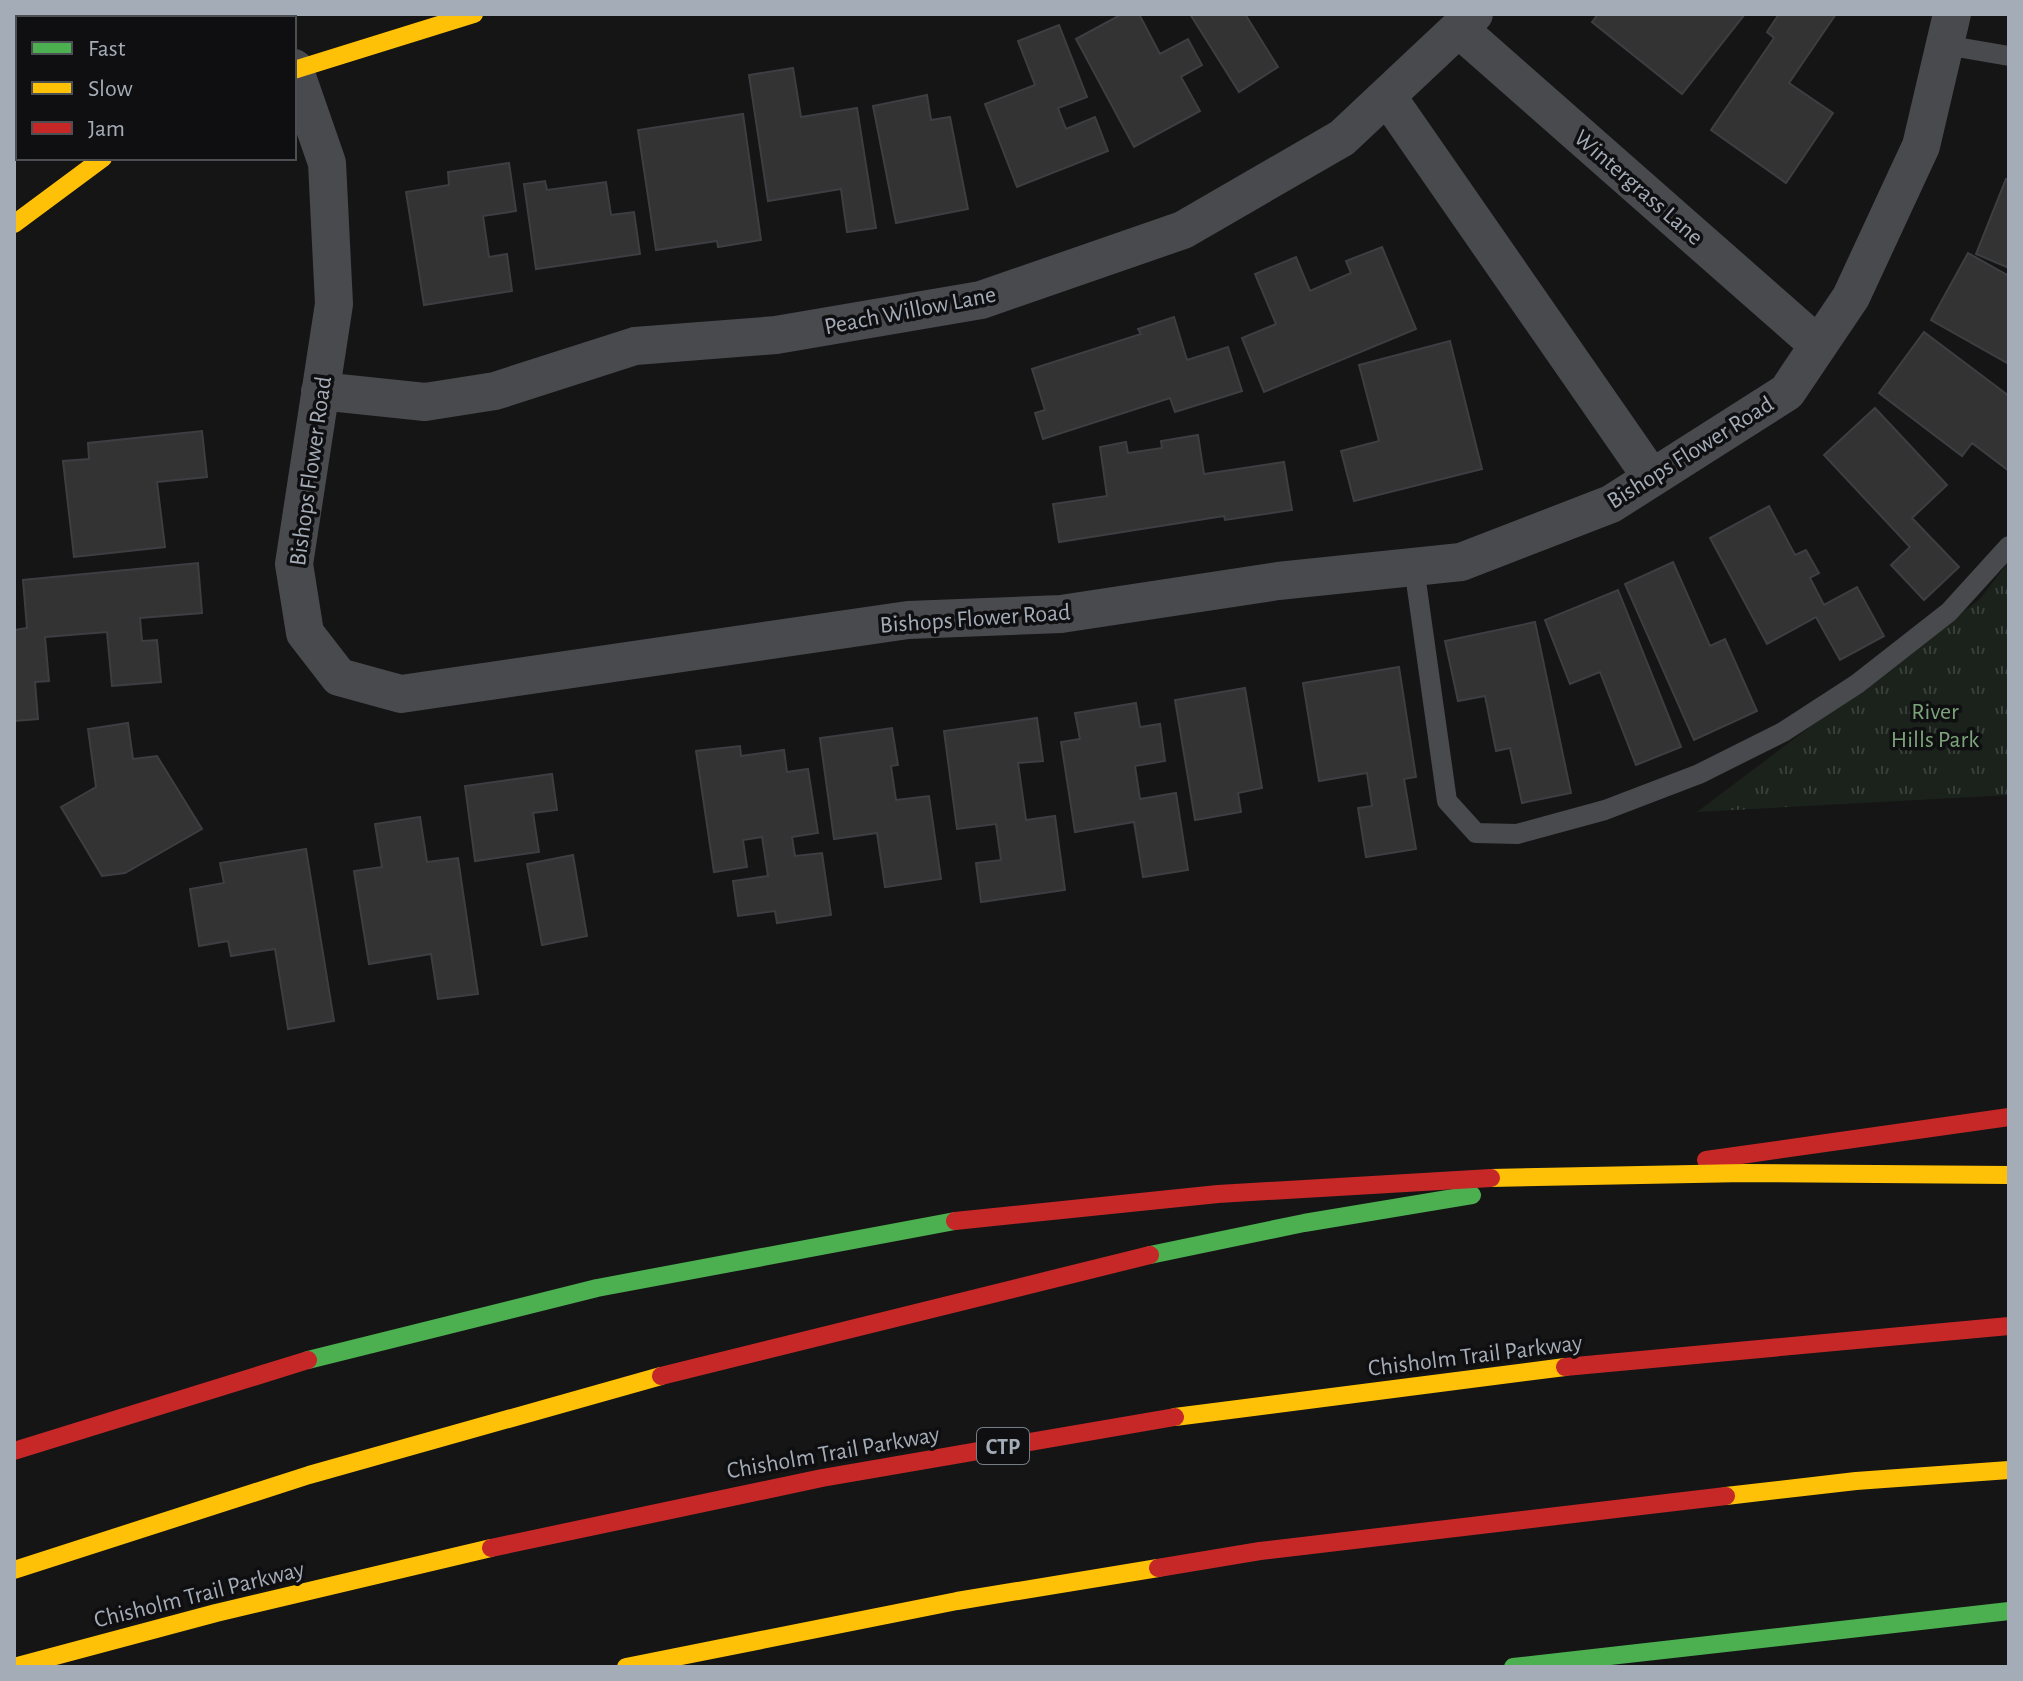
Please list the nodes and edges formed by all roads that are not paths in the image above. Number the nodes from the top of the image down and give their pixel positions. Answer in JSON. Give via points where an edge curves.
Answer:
{"nodes":[{"id":1,"x":474,"y":14,"type":"edge"},
{"id":2,"x":1466,"y":21,"type":"edge"},
{"id":3,"x":1949,"y":29,"type":"edge"},
{"id":4,"x":2009,"y":56,"type":"edge"},
{"id":5,"x":296,"y":68,"type":"edge"},
{"id":6,"x":296,"y":75,"type":"edge"},
{"id":7,"x":1387,"y":96,"type":"junction"},
{"id":8,"x":100,"y":160,"type":"edge"},
{"id":9,"x":14,"y":224,"type":"edge"},
{"id":10,"x":1818,"y":345,"type":"junction"},
{"id":11,"x":320,"y":391,"type":"junction"},
{"id":12,"x":1652,"y":478,"type":"junction"},
{"id":13,"x":2009,"y":546,"type":"edge"},
{"id":14,"x":1414,"y":567,"type":"junction"},
{"id":15,"x":2009,"y":1117,"type":"edge"},
{"id":16,"x":2009,"y":1175,"type":"edge"},
{"id":17,"x":2009,"y":1326,"type":"edge"},
{"id":18,"x":14,"y":1451,"type":"edge"},
{"id":19,"x":2009,"y":1470,"type":"edge"},
{"id":20,"x":14,"y":1570,"type":"edge"},
{"id":21,"x":2009,"y":1611,"type":"edge"},
{"id":22,"x":14,"y":1667,"type":"edge"},
{"id":23,"x":626,"y":1667,"type":"edge"},
{"id":24,"x":1513,"y":1667,"type":"edge"}],
"edges":[{"from":1,"to":5,"type":"main road"},
{"from":2,"to":7,"type":"street","name":"Peach Willow Lane"},
{"from":2,"to":10,"type":"street","name":"Wintergrass Lane"},
{"from":3,"to":4,"type":"lane"},
{"from":3,"to":10,"type":"street","name":"Bishops Flower Road","via":[[1921,146],[1851,297]]},
{"from":6,"to":11,"type":"street","name":"Bishops Flower Road","via":[[327,163],[334,304]]},
{"from":7,"to":11,"type":"street","name":"Peach Willow Lane","via":[[1342,138],[1183,230],[981,300],[776,335],[635,346],[495,391],[425,402]]},
{"from":7,"to":12,"type":"street"},
{"from":8,"to":9,"type":"main road"},
{"from":10,"to":12,"type":"street","name":"Bishops Flower Road","via":[[1787,392]]},
{"from":11,"to":14,"type":"street","name":"Bishops Flower Road","via":[[294,564],[305,633],[339,677],[401,694],[908,620],[1061,614],[1278,581]]},
{"from":12,"to":14,"type":"street","name":"Bishops Flower Road","via":[[1611,504],[1461,562]]},
{"from":13,"to":14,"type":"lane","via":[[1949,612],[1857,684],[1783,732],[1655,792],[1517,834],[1476,833],[1447,801]]},
{"from":15,"to":20,"type":"main road","via":[[1364,1211],[984,1293],[629,1383],[290,1481]]},
{"from":16,"to":18,"type":"main road","bridge":true,"via":[[1432,1178],[1098,1203],[955,1221],[640,1276],[481,1312],[242,1377]]},
{"from":17,"to":22,"type":"main road","name":"Chisholm Trail Parkway","number":"CTP","via":[[1545,1370],[1101,1428],[755,1490],[562,1531]]},
{"from":19,"to":23,"type":"main road","via":[[1856,1481],[1260,1551],[928,1606]]},
{"from":21,"to":24,"type":"main road"}]}
